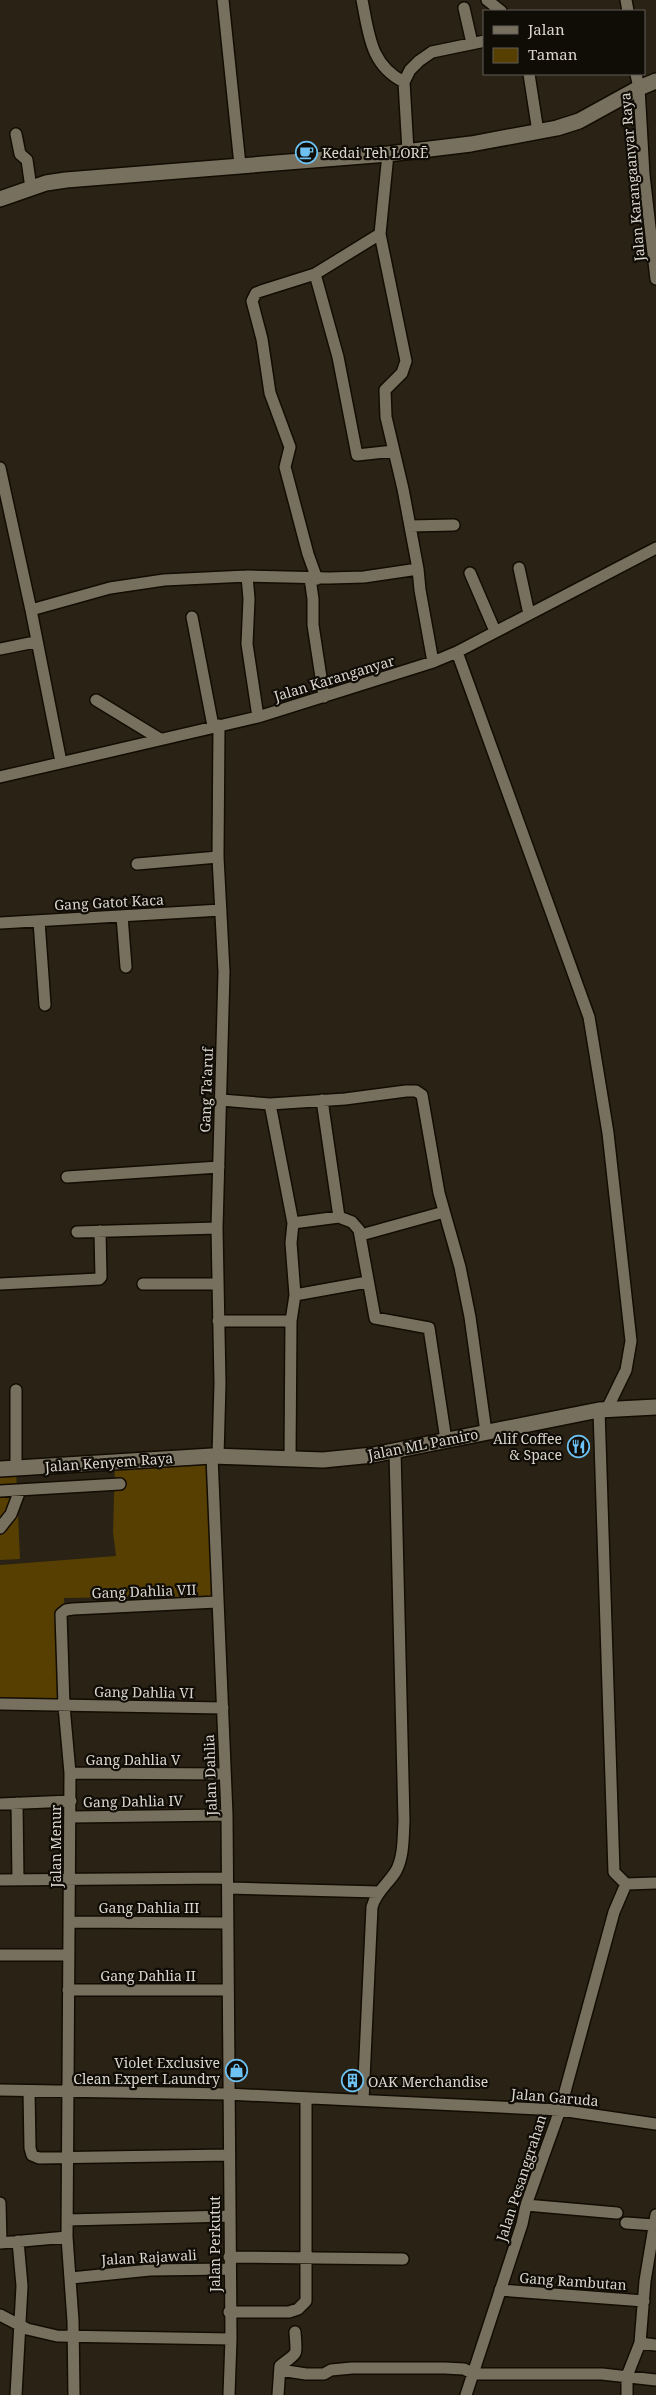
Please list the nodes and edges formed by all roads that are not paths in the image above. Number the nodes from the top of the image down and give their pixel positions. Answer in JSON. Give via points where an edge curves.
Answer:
{"nodes":[{"id":1,"x":362,"y":0,"type":"edge"},
{"id":2,"x":487,"y":0,"type":"edge"},
{"id":3,"x":225,"y":1,"type":"edge"},
{"id":4,"x":464,"y":8,"type":"dead end"},
{"id":5,"x":500,"y":10,"type":"edge"},
{"id":6,"x":483,"y":41,"type":"edge"},
{"id":7,"x":472,"y":43,"type":"junction"},
{"id":8,"x":529,"y":75,"type":"edge"},
{"id":9,"x":638,"y":81,"type":"edge"},
{"id":10,"x":656,"y":81,"type":"edge"},
{"id":11,"x":404,"y":82,"type":"junction"},
{"id":12,"x":538,"y":132,"type":"junction"},
{"id":13,"x":16,"y":134,"type":"dead end"},
{"id":14,"x":408,"y":152,"type":"junction"},
{"id":15,"x":388,"y":154,"type":"junction"},
{"id":16,"x":240,"y":165,"type":"junction"},
{"id":17,"x":31,"y":188,"type":"junction"},
{"id":18,"x":0,"y":199,"type":"edge"},
{"id":19,"x":380,"y":234,"type":"junction"},
{"id":20,"x":316,"y":274,"type":"junction"},
{"id":21,"x":656,"y":279,"type":"edge"},
{"id":22,"x":394,"y":451,"type":"junction"},
{"id":23,"x":0,"y":468,"type":"edge"},
{"id":24,"x":454,"y":525,"type":"dead end"},
{"id":25,"x":410,"y":526,"type":"junction"},
{"id":26,"x":12,"y":528,"type":"junction"},
{"id":27,"x":0,"y":530,"type":"edge"},
{"id":28,"x":656,"y":548,"type":"edge"},
{"id":29,"x":519,"y":568,"type":"dead end"},
{"id":30,"x":418,"y":569,"type":"junction"},
{"id":31,"x":470,"y":572,"type":"dead end"},
{"id":32,"x":247,"y":576,"type":"junction"},
{"id":33,"x":314,"y":578,"type":"junction"},
{"id":34,"x":31,"y":610,"type":"junction"},
{"id":35,"x":529,"y":614,"type":"junction"},
{"id":36,"x":192,"y":617,"type":"dead end"},
{"id":37,"x":495,"y":631,"type":"junction"},
{"id":38,"x":35,"y":642,"type":"junction"},
{"id":39,"x":0,"y":649,"type":"edge"},
{"id":40,"x":457,"y":652,"type":"junction"},
{"id":41,"x":433,"y":662,"type":"junction"},
{"id":42,"x":324,"y":697,"type":"junction"},
{"id":43,"x":96,"y":700,"type":"dead end"},
{"id":44,"x":258,"y":716,"type":"junction"},
{"id":45,"x":216,"y":726,"type":"junction"},
{"id":46,"x":160,"y":739,"type":"junction"},
{"id":47,"x":61,"y":762,"type":"junction"},
{"id":48,"x":0,"y":778,"type":"edge"},
{"id":49,"x":218,"y":857,"type":"junction"},
{"id":50,"x":137,"y":864,"type":"dead end"},
{"id":51,"x":220,"y":910,"type":"junction"},
{"id":52,"x":122,"y":916,"type":"junction"},
{"id":53,"x":39,"y":921,"type":"junction"},
{"id":54,"x":0,"y":923,"type":"edge"},
{"id":55,"x":126,"y":967,"type":"dead end"},
{"id":56,"x":45,"y":1005,"type":"dead end"},
{"id":57,"x":221,"y":1100,"type":"junction"},
{"id":58,"x":322,"y":1100,"type":"junction"},
{"id":59,"x":270,"y":1104,"type":"junction"},
{"id":60,"x":219,"y":1167,"type":"junction"},
{"id":61,"x":67,"y":1177,"type":"dead end"},
{"id":62,"x":444,"y":1212,"type":"junction"},
{"id":63,"x":339,"y":1217,"type":"junction"},
{"id":64,"x":293,"y":1223,"type":"junction"},
{"id":65,"x":217,"y":1228,"type":"junction"},
{"id":66,"x":100,"y":1231,"type":"junction"},
{"id":67,"x":77,"y":1232,"type":"dead end"},
{"id":68,"x":361,"y":1235,"type":"junction"},
{"id":69,"x":367,"y":1282,"type":"junction"},
{"id":70,"x":0,"y":1284,"type":"edge"},
{"id":71,"x":143,"y":1284,"type":"dead end"},
{"id":72,"x":217,"y":1284,"type":"junction"},
{"id":73,"x":295,"y":1294,"type":"junction"},
{"id":74,"x":218,"y":1321,"type":"junction"},
{"id":75,"x":291,"y":1321,"type":"junction"},
{"id":76,"x":16,"y":1390,"type":"dead end"},
{"id":77,"x":656,"y":1407,"type":"edge"},
{"id":78,"x":603,"y":1410,"type":"junction"},
{"id":79,"x":486,"y":1432,"type":"junction"},
{"id":80,"x":446,"y":1440,"type":"junction"},
{"id":81,"x":395,"y":1451,"type":"junction"},
{"id":82,"x":215,"y":1456,"type":"junction"},
{"id":83,"x":290,"y":1460,"type":"junction"},
{"id":84,"x":16,"y":1468,"type":"junction"},
{"id":85,"x":0,"y":1469,"type":"edge"},
{"id":86,"x":120,"y":1484,"type":"dead end"},
{"id":87,"x":20,"y":1490,"type":"junction"},
{"id":88,"x":0,"y":1491,"type":"edge"},
{"id":89,"x":0,"y":1528,"type":"edge"},
{"id":90,"x":217,"y":1602,"type":"junction"},
{"id":91,"x":73,"y":1608,"type":"joint"},
{"id":92,"x":0,"y":1704,"type":"edge"},
{"id":93,"x":64,"y":1706,"type":"junction"},
{"id":94,"x":223,"y":1708,"type":"junction"},
{"id":95,"x":70,"y":1773,"type":"junction"},
{"id":96,"x":225,"y":1774,"type":"junction"},
{"id":97,"x":71,"y":1802,"type":"junction"},
{"id":98,"x":17,"y":1803,"type":"junction"},
{"id":99,"x":0,"y":1804,"type":"edge"},
{"id":100,"x":227,"y":1815,"type":"junction"},
{"id":101,"x":71,"y":1817,"type":"junction"},
{"id":102,"x":70,"y":1879,"type":"junction"},
{"id":103,"x":0,"y":1880,"type":"edge"},
{"id":104,"x":18,"y":1880,"type":"junction"},
{"id":105,"x":228,"y":1883,"type":"junction"},
{"id":106,"x":656,"y":1883,"type":"edge"},
{"id":107,"x":626,"y":1884,"type":"junction"},
{"id":108,"x":379,"y":1892,"type":"junction"},
{"id":109,"x":70,"y":1922,"type":"junction"},
{"id":110,"x":228,"y":1923,"type":"junction"},
{"id":111,"x":0,"y":1955,"type":"edge"},
{"id":112,"x":68,"y":1955,"type":"junction"},
{"id":113,"x":68,"y":1990,"type":"junction"},
{"id":114,"x":228,"y":1990,"type":"junction"},
{"id":115,"x":0,"y":2090,"type":"edge"},
{"id":116,"x":29,"y":2091,"type":"junction"},
{"id":117,"x":67,"y":2092,"type":"junction"},
{"id":118,"x":227,"y":2094,"type":"junction"},
{"id":119,"x":306,"y":2098,"type":"junction"},
{"id":120,"x":363,"y":2100,"type":"junction"},
{"id":121,"x":560,"y":2110,"type":"junction"},
{"id":122,"x":656,"y":2124,"type":"edge"},
{"id":123,"x":229,"y":2155,"type":"junction"},
{"id":124,"x":69,"y":2158,"type":"junction"},
{"id":125,"x":0,"y":2203,"type":"edge"},
{"id":126,"x":526,"y":2205,"type":"junction"},
{"id":127,"x":617,"y":2213,"type":"dead end"},
{"id":128,"x":230,"y":2216,"type":"junction"},
{"id":129,"x":655,"y":2219,"type":"edge"},
{"id":130,"x":67,"y":2220,"type":"junction"},
{"id":131,"x":626,"y":2223,"type":"dead end"},
{"id":132,"x":67,"y":2236,"type":"junction"},
{"id":133,"x":18,"y":2241,"type":"junction"},
{"id":134,"x":1,"y":2243,"type":"edge"},
{"id":135,"x":307,"y":2259,"type":"junction"},
{"id":136,"x":403,"y":2259,"type":"dead end"},
{"id":137,"x":229,"y":2263,"type":"junction"},
{"id":138,"x":71,"y":2278,"type":"junction"},
{"id":139,"x":650,"y":2281,"type":"edge"},
{"id":140,"x":500,"y":2290,"type":"junction"},
{"id":141,"x":644,"y":2301,"type":"junction"},
{"id":142,"x":229,"y":2312,"type":"junction"},
{"id":143,"x":0,"y":2315,"type":"edge"},
{"id":144,"x":20,"y":2324,"type":"junction"},
{"id":145,"x":295,"y":2332,"type":"dead end"},
{"id":146,"x":74,"y":2336,"type":"junction"},
{"id":147,"x":231,"y":2339,"type":"junction"},
{"id":148,"x":640,"y":2343,"type":"junction"},
{"id":149,"x":656,"y":2345,"type":"edge"},
{"id":150,"x":280,"y":2370,"type":"junction"},
{"id":151,"x":474,"y":2374,"type":"junction"},
{"id":152,"x":628,"y":2376,"type":"junction"},
{"id":153,"x":656,"y":2380,"type":"edge"},
{"id":154,"x":16,"y":2395,"type":"edge"},
{"id":155,"x":74,"y":2395,"type":"edge"},
{"id":156,"x":229,"y":2395,"type":"edge"},
{"id":157,"x":278,"y":2395,"type":"edge"},
{"id":158,"x":466,"y":2395,"type":"edge"},
{"id":159,"x":627,"y":2395,"type":"edge"}],
"edges":[{"from":1,"to":11,"type":"street","via":[[377,59],[391,75]]},
{"from":2,"to":5,"type":"street"},
{"from":3,"to":16,"type":"street"},
{"from":4,"to":7,"type":"street"},
{"from":6,"to":7,"type":"street"},
{"from":7,"to":11,"type":"street","via":[[427,55],[418,61]]},
{"from":8,"to":12,"type":"street"},
{"from":9,"to":10,"type":"main road"},
{"from":9,"to":12,"type":"main road","via":[[579,121]]},
{"from":9,"to":21,"type":"street","name":"Jalan Karangaanyar Raya","via":[[644,175]]},
{"from":11,"to":14,"type":"street"},
{"from":12,"to":14,"type":"main road"},
{"from":13,"to":17,"type":"street","via":[[20,154],[27,160]]},
{"from":14,"to":15,"type":"main road"},
{"from":15,"to":16,"type":"main road"},
{"from":15,"to":19,"type":"street"},
{"from":16,"to":17,"type":"main road","via":[[66,180]]},
{"from":17,"to":18,"type":"main road"},
{"from":19,"to":20,"type":"street"},
{"from":19,"to":22,"type":"street","via":[[406,361],[402,373],[385,393],[386,417]]},
{"from":20,"to":22,"type":"street","via":[[338,357],[357,455]]},
{"from":20,"to":33,"type":"street","via":[[256,293],[252,301],[262,339],[270,393],[290,447],[285,467]]},
{"from":22,"to":25,"type":"street"},
{"from":23,"to":26,"type":"street"},
{"from":24,"to":25,"type":"street"},
{"from":25,"to":30,"type":"street"},
{"from":26,"to":27,"type":"street"},
{"from":26,"to":34,"type":"street"},
{"from":28,"to":35,"type":"street","name":"Jalan Karanganyar"},
{"from":29,"to":35,"type":"street"},
{"from":30,"to":33,"type":"street","via":[[364,577]]},
{"from":30,"to":41,"type":"street"},
{"from":31,"to":37,"type":"street"},
{"from":32,"to":33,"type":"street"},
{"from":32,"to":34,"type":"street","via":[[128,585]]},
{"from":32,"to":44,"type":"street","via":[[247,644]]},
{"from":33,"to":42,"type":"street","via":[[313,625]]},
{"from":34,"to":38,"type":"street"},
{"from":35,"to":37,"type":"street","name":"Jalan Karanganyar"},
{"from":36,"to":45,"type":"street","name":"Gang Ta'aruf"},
{"from":37,"to":40,"type":"street","name":"Jalan Karanganyar"},
{"from":38,"to":39,"type":"street"},
{"from":38,"to":47,"type":"street"},
{"from":40,"to":41,"type":"street","name":"Jalan Karanganyar"},
{"from":40,"to":78,"type":"street","via":[[589,1017],[608,1133],[631,1342],[626,1370]]},
{"from":41,"to":42,"type":"street","name":"Jalan Karanganyar"},
{"from":42,"to":44,"type":"street","name":"Jalan Karanganyar"},
{"from":43,"to":46,"type":"street"},
{"from":44,"to":45,"type":"street","name":"Jalan Karanganyar"},
{"from":45,"to":46,"type":"street","name":"Jalan Karanganyar"},
{"from":45,"to":49,"type":"street","name":"Gang Ta'aruf"},
{"from":46,"to":47,"type":"street","name":"Jalan Karanganyar"},
{"from":47,"to":48,"type":"street","name":"Jalan Karanganyar"},
{"from":49,"to":50,"type":"street"},
{"from":49,"to":51,"type":"street","name":"Gang Ta'aruf"},
{"from":51,"to":52,"type":"street","name":"Gang Gatot Kaca"},
{"from":51,"to":57,"type":"street","name":"Gang Ta'aruf","via":[[224,972]]},
{"from":52,"to":53,"type":"street","name":"Gang Gatot Kaca"},
{"from":52,"to":55,"type":"street"},
{"from":53,"to":54,"type":"street","name":"Gang Gatot Kaca"},
{"from":53,"to":56,"type":"street"},
{"from":57,"to":59,"type":"street"},
{"from":57,"to":60,"type":"street","name":"Gang Ta'aruf"},
{"from":58,"to":59,"type":"street"},
{"from":58,"to":62,"type":"street","via":[[406,1091],[421,1094]]},
{"from":58,"to":63,"type":"street"},
{"from":59,"to":64,"type":"street"},
{"from":60,"to":61,"type":"street"},
{"from":60,"to":65,"type":"street","name":"Gang Ta'aruf"},
{"from":62,"to":68,"type":"street"},
{"from":62,"to":79,"type":"street","via":[[470,1317]]},
{"from":63,"to":64,"type":"street"},
{"from":63,"to":68,"type":"street","via":[[352,1222]]},
{"from":64,"to":73,"type":"street","via":[[291,1243]]},
{"from":65,"to":66,"type":"street"},
{"from":65,"to":72,"type":"street","name":"Gang Ta'aruf"},
{"from":66,"to":67,"type":"street"},
{"from":66,"to":70,"type":"street","via":[[99,1279]]},
{"from":68,"to":69,"type":"street"},
{"from":69,"to":73,"type":"street"},
{"from":69,"to":80,"type":"street","via":[[375,1318],[429,1328]]},
{"from":71,"to":72,"type":"street"},
{"from":72,"to":74,"type":"street","name":"Gang Ta'aruf"},
{"from":73,"to":75,"type":"street"},
{"from":74,"to":75,"type":"street"},
{"from":74,"to":82,"type":"street","name":"Gang Ta'aruf","via":[[220,1383]]},
{"from":75,"to":83,"type":"street"},
{"from":76,"to":84,"type":"street"},
{"from":77,"to":78,"type":"main road","name":"Jalan ML Pamiro"},
{"from":78,"to":79,"type":"main road","name":"Jalan ML Pamiro"},
{"from":78,"to":107,"type":"street","via":[[614,1872]]},
{"from":79,"to":80,"type":"main road","name":"Jalan ML Pamiro"},
{"from":80,"to":81,"type":"main road","name":"Jalan ML Pamiro"},
{"from":81,"to":83,"type":"main road","name":"Jalan ML Pamiro","via":[[343,1459]]},
{"from":81,"to":108,"type":"street","via":[[404,1821],[400,1861]]},
{"from":82,"to":83,"type":"main road","name":"Jalan ML Pamiro"},
{"from":82,"to":84,"type":"main road","name":"Jalan Kenyem Raya"},
{"from":82,"to":90,"type":"street","name":"Jalan Dahlia"},
{"from":84,"to":85,"type":"main road","name":"Jalan Kenyem Raya"},
{"from":86,"to":87,"type":"street"},
{"from":87,"to":88,"type":"street"},
{"from":87,"to":89,"type":"street","via":[[11,1514]]},
{"from":90,"to":91,"type":"street","name":"Gang Dahlia VII"},
{"from":90,"to":94,"type":"street","name":"Jalan Dahlia"},
{"from":91,"to":93,"type":"street","name":"Jalan Menur","via":[[63,1611],[60,1619]]},
{"from":92,"to":93,"type":"street","name":"Gang Dahlia VI"},
{"from":93,"to":94,"type":"street","name":"Gang Dahlia VI"},
{"from":93,"to":95,"type":"street","name":"Jalan Menur"},
{"from":94,"to":96,"type":"street","name":"Jalan Dahlia"},
{"from":95,"to":96,"type":"street","name":"Gang Dahlia V"},
{"from":95,"to":97,"type":"street","name":"Jalan Menur"},
{"from":96,"to":100,"type":"street","name":"Jalan Dahlia"},
{"from":97,"to":98,"type":"street"},
{"from":97,"to":101,"type":"street","name":"Jalan Menur"},
{"from":98,"to":99,"type":"street"},
{"from":98,"to":104,"type":"street"},
{"from":100,"to":101,"type":"street","name":"Gang Dahlia IV"},
{"from":100,"to":105,"type":"street","name":"Jalan Dahlia"},
{"from":101,"to":102,"type":"street","name":"Jalan Menur"},
{"from":102,"to":104,"type":"street"},
{"from":102,"to":105,"type":"street"},
{"from":102,"to":109,"type":"street","name":"Jalan Menur"},
{"from":103,"to":104,"type":"street"},
{"from":105,"to":108,"type":"street"},
{"from":105,"to":110,"type":"street","name":"Jalan Dahlia"},
{"from":106,"to":107,"type":"street"},
{"from":107,"to":121,"type":"street","name":"Jalan Pesanggrahan","via":[[614,1912]]},
{"from":108,"to":120,"type":"street","via":[[372,1908]]},
{"from":109,"to":110,"type":"street","name":"Gang Dahlia III"},
{"from":109,"to":112,"type":"street","name":"Jalan Menur"},
{"from":110,"to":114,"type":"street","name":"Jalan Dahlia"},
{"from":111,"to":112,"type":"street"},
{"from":112,"to":113,"type":"street","name":"Jalan Menur"},
{"from":113,"to":114,"type":"street","name":"Gang Dahlia II"},
{"from":113,"to":117,"type":"street","name":"Jalan Menur"},
{"from":114,"to":118,"type":"street","name":"Jalan Dahlia"},
{"from":115,"to":116,"type":"street","name":"Jalan Garuda"},
{"from":116,"to":117,"type":"street","name":"Jalan Garuda"},
{"from":116,"to":124,"type":"street","via":[[32,2155]]},
{"from":117,"to":118,"type":"street","name":"Jalan Garuda"},
{"from":117,"to":124,"type":"street","name":"Jalan Menur"},
{"from":118,"to":119,"type":"street","name":"Jalan Garuda"},
{"from":118,"to":123,"type":"street","name":"Jalan Perkutut"},
{"from":119,"to":120,"type":"street","name":"Jalan Garuda"},
{"from":119,"to":135,"type":"street"},
{"from":120,"to":121,"type":"street","name":"Jalan Garuda"},
{"from":121,"to":122,"type":"street","name":"Jalan Garuda"},
{"from":121,"to":126,"type":"street","name":"Jalan Pesanggrahan"},
{"from":123,"to":124,"type":"street"},
{"from":123,"to":128,"type":"street","name":"Jalan Perkutut"},
{"from":124,"to":130,"type":"street","name":"Jalan Menur"},
{"from":125,"to":134,"type":"street"},
{"from":126,"to":127,"type":"street"},
{"from":126,"to":140,"type":"street","name":"Jalan Pesanggrahan"},
{"from":128,"to":130,"type":"street"},
{"from":128,"to":137,"type":"street","name":"Jalan Perkutut"},
{"from":129,"to":131,"type":"street"},
{"from":129,"to":139,"type":"street"},
{"from":130,"to":132,"type":"street","name":"Jalan Menur"},
{"from":132,"to":133,"type":"street"},
{"from":132,"to":138,"type":"street","name":"Jalan Menur"},
{"from":133,"to":134,"type":"street"},
{"from":133,"to":144,"type":"street","via":[[22,2286]]},
{"from":135,"to":136,"type":"street","name":"Jalan Rajawali"},
{"from":135,"to":137,"type":"street","name":"Jalan Rajawali"},
{"from":135,"to":142,"type":"street","via":[[307,2297],[298,2310],[282,2313]]},
{"from":137,"to":138,"type":"street","name":"Jalan Rajawali"},
{"from":137,"to":142,"type":"street","name":"Jalan Perkutut"},
{"from":138,"to":146,"type":"street","name":"Jalan Menur"},
{"from":139,"to":141,"type":"street"},
{"from":140,"to":141,"type":"street","name":"Gang Rambutan"},
{"from":140,"to":151,"type":"street","name":"Jalan Pesanggrahan"},
{"from":141,"to":148,"type":"street"},
{"from":142,"to":147,"type":"street","name":"Jalan Perkutut"},
{"from":143,"to":144,"type":"street"},
{"from":144,"to":146,"type":"street","via":[[42,2334]]},
{"from":144,"to":154,"type":"street"},
{"from":145,"to":150,"type":"street","via":[[297,2350],[294,2358],[280,2366]]},
{"from":146,"to":147,"type":"street"},
{"from":146,"to":155,"type":"street","name":"Jalan Menur"},
{"from":147,"to":156,"type":"street","name":"Jalan Perkutut"},
{"from":148,"to":149,"type":"street"},
{"from":148,"to":152,"type":"street"},
{"from":150,"to":151,"type":"street","via":[[315,2374],[352,2368],[445,2368],[464,2369]]},
{"from":150,"to":157,"type":"street"},
{"from":151,"to":152,"type":"street"},
{"from":151,"to":158,"type":"street","name":"Jalan Pesanggrahan"},
{"from":152,"to":153,"type":"street"},
{"from":152,"to":159,"type":"street"}]}
